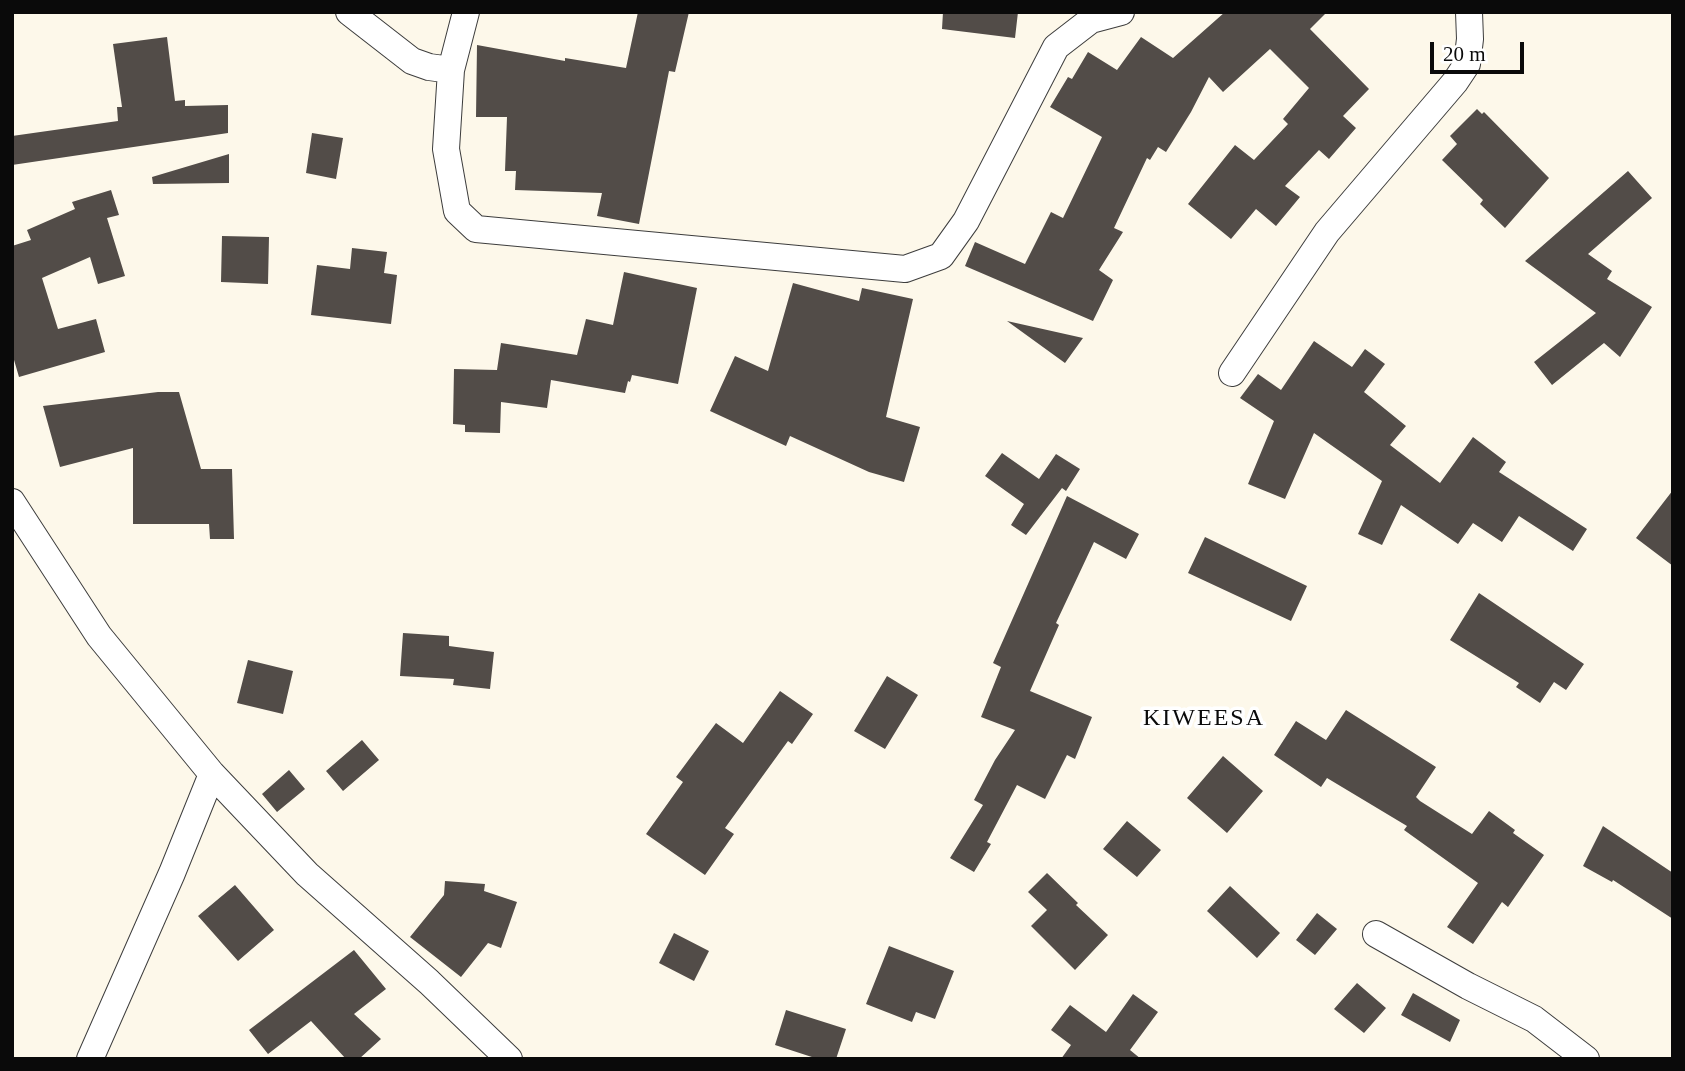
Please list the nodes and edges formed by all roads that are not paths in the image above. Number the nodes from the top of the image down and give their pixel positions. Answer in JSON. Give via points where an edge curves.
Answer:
{"nodes":[{"id":1,"x":349,"y":12,"type":"edge"},
{"id":2,"x":467,"y":12,"type":"edge"},
{"id":3,"x":1121,"y":12,"type":"edge"},
{"id":4,"x":1469,"y":12,"type":"edge"},
{"id":5,"x":451,"y":70,"type":"junction"},
{"id":6,"x":1232,"y":373,"type":"dead end"},
{"id":7,"x":13,"y":505,"type":"edge"},
{"id":8,"x":212,"y":774,"type":"junction"},
{"id":9,"x":1376,"y":934,"type":"dead end"},
{"id":10,"x":90,"y":1059,"type":"edge"},
{"id":11,"x":509,"y":1059,"type":"edge"},
{"id":12,"x":1586,"y":1059,"type":"edge"}],
"edges":[{"from":1,"to":5,"type":"street","via":[[412,61]]},
{"from":2,"to":5,"type":"street"},
{"from":3,"to":5,"type":"street","via":[[1091,20],[1056,47],[966,221],[941,256],[905,269],[476,229],[457,211],[446,149]]},
{"from":4,"to":6,"type":"street","via":[[1466,64],[1455,82],[1327,232]]},
{"from":7,"to":8,"type":"street","via":[[99,636]]},
{"from":8,"to":10,"type":"street"},
{"from":8,"to":11,"type":"street","via":[[307,874]]},
{"from":9,"to":12,"type":"street","via":[[1534,1019]]}]}
